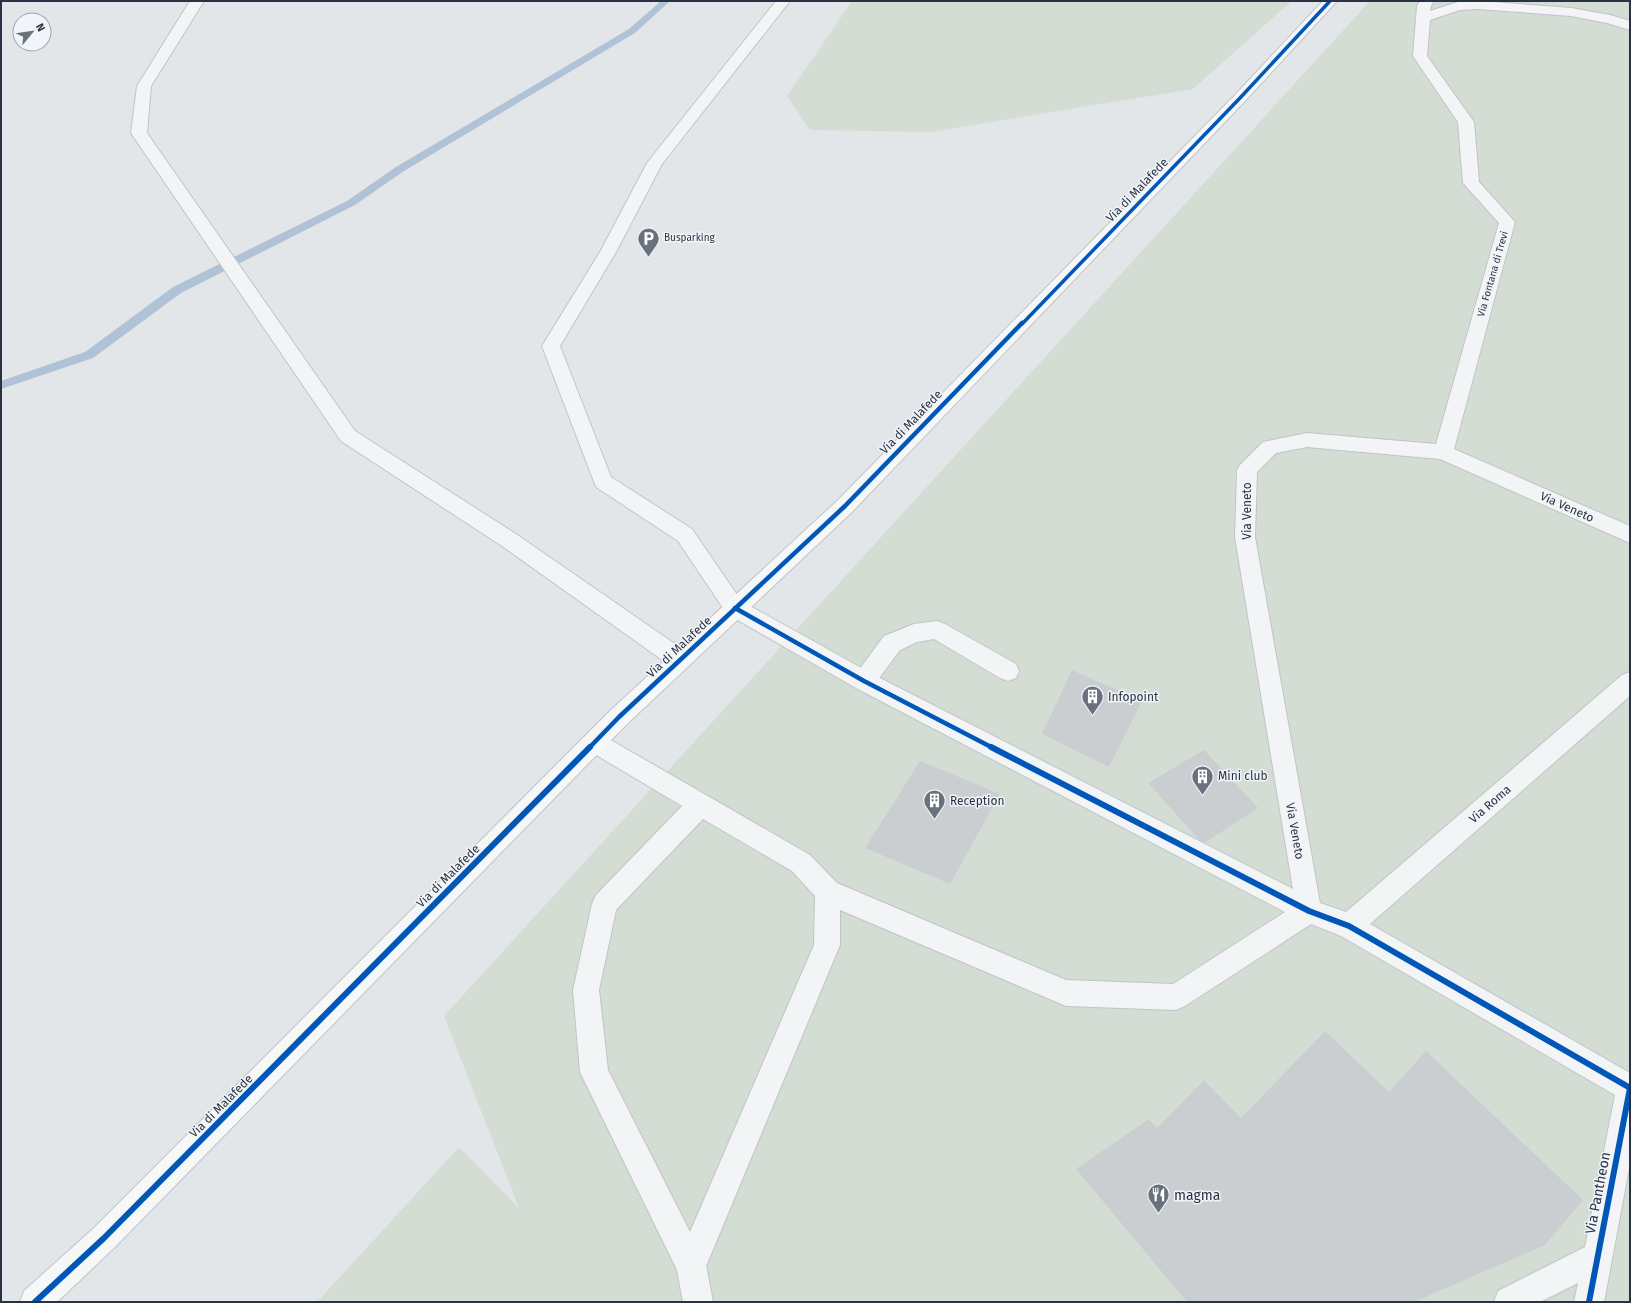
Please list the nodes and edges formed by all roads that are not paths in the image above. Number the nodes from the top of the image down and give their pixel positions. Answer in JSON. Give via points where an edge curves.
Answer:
{"nodes":[{"id":1,"x":197,"y":1,"type":"edge"},
{"id":2,"x":783,"y":1,"type":"edge"},
{"id":3,"x":1330,"y":1,"type":"edge"},
{"id":4,"x":1427,"y":1,"type":"edge"},
{"id":5,"x":1423,"y":18,"type":"junction"},
{"id":6,"x":1630,"y":26,"type":"edge"},
{"id":7,"x":1443,"y":452,"type":"junction"},
{"id":8,"x":1630,"y":535,"type":"edge"},
{"id":9,"x":735,"y":608,"type":"junction"},
{"id":10,"x":680,"y":660,"type":"junction"},
{"id":11,"x":1008,"y":671,"type":"dead end"},
{"id":12,"x":864,"y":681,"type":"junction"},
{"id":13,"x":1630,"y":682,"type":"edge"},
{"id":14,"x":594,"y":742,"type":"junction"},
{"id":15,"x":701,"y":804,"type":"junction"},
{"id":16,"x":828,"y":892,"type":"junction"},
{"id":17,"x":1308,"y":910,"type":"junction"},
{"id":18,"x":1349,"y":926,"type":"junction"},
{"id":19,"x":1630,"y":1088,"type":"edge"},
{"id":20,"x":1598,"y":1256,"type":"junction"},
{"id":21,"x":691,"y":1265,"type":"junction"},
{"id":22,"x":35,"y":1302,"type":"edge"},
{"id":23,"x":698,"y":1302,"type":"edge"},
{"id":24,"x":1509,"y":1302,"type":"edge"},
{"id":25,"x":1589,"y":1302,"type":"edge"}],
"edges":[{"from":1,"to":10,"type":"street","via":[[144,86],[139,133],[348,436],[509,540]]},
{"from":2,"to":9,"type":"street","via":[[655,163],[608,252],[551,346],[603,482],[685,535]]},
{"from":3,"to":9,"type":"street","name":"Via di Malafede","via":[[1240,98],[850,500]]},
{"from":4,"to":5,"type":"street","name":"Via Fontana di Trevi"},
{"from":5,"to":6,"type":"street","via":[[1458,6],[1478,5],[1571,12],[1610,19]]},
{"from":5,"to":7,"type":"street","name":"Via Fontana di Trevi","via":[[1420,56],[1466,122],[1471,183],[1507,222]]},
{"from":7,"to":8,"type":"street","name":"Via Veneto"},
{"from":7,"to":17,"type":"street","name":"Via Veneto","via":[[1307,440],[1270,447],[1247,470],[1245,537]]},
{"from":9,"to":10,"type":"street","name":"Via di Malafede"},
{"from":9,"to":12,"type":"street"},
{"from":10,"to":14,"type":"street","name":"Via di Malafede"},
{"from":11,"to":12,"type":"street","via":[[937,630],[914,633],[892,643]]},
{"from":12,"to":17,"type":"street"},
{"from":13,"to":18,"type":"street","name":"Via Roma"},
{"from":14,"to":15,"type":"street"},
{"from":14,"to":22,"type":"street","name":"Via di Malafede","via":[[109,1232]]},
{"from":15,"to":16,"type":"street","via":[[801,864]]},
{"from":15,"to":21,"type":"street","via":[[605,904],[586,990],[594,1072]]},
{"from":16,"to":17,"type":"street","via":[[1066,993],[1176,997]]},
{"from":16,"to":21,"type":"street","via":[[827,945]]},
{"from":17,"to":18,"type":"street"},
{"from":18,"to":19,"type":"street"},
{"from":19,"to":20,"type":"street","name":"Via Pantheon"},
{"from":20,"to":24,"type":"street"},
{"from":20,"to":25,"type":"street","name":"Via Pantheon"},
{"from":21,"to":23,"type":"street"}]}
